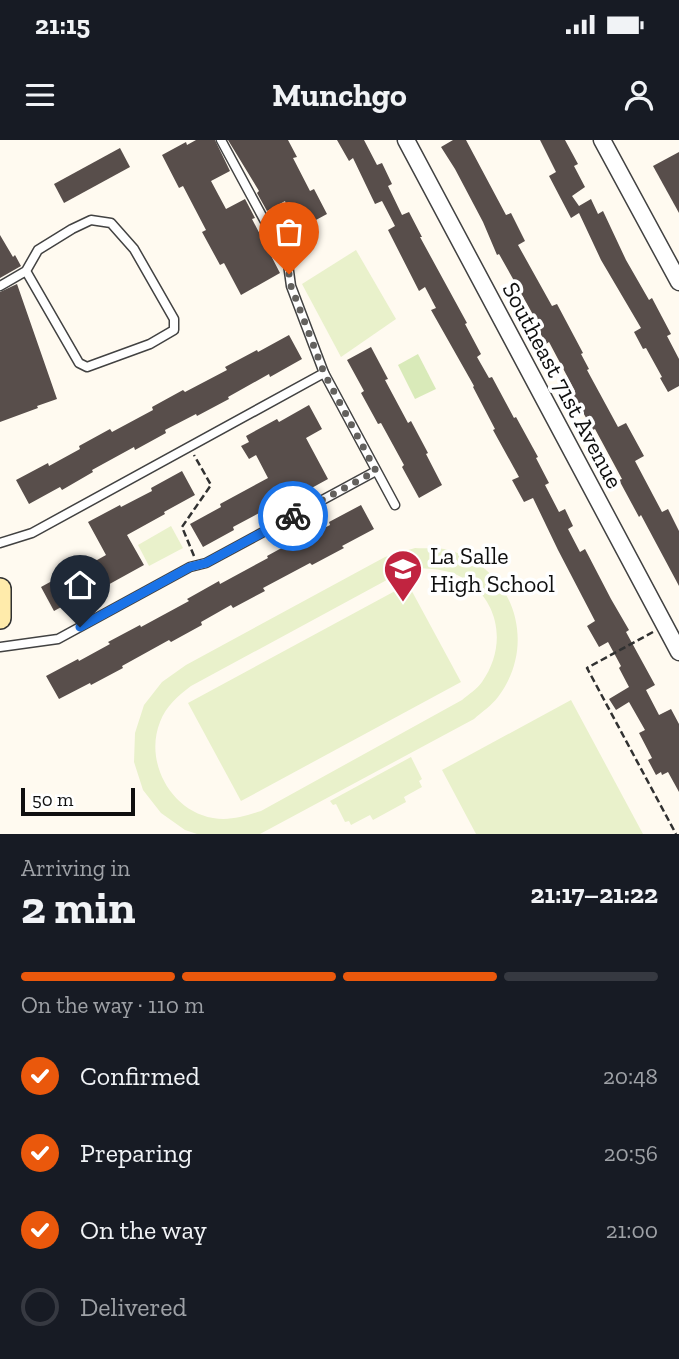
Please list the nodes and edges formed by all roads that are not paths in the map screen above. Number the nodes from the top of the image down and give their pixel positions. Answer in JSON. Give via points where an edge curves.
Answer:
{"nodes":[{"id":1,"x":221,"y":140,"type":"edge"},
{"id":2,"x":406,"y":140,"type":"edge"},
{"id":3,"x":603,"y":140,"type":"edge"},
{"id":4,"x":26,"y":271,"type":"junction"},
{"id":5,"x":679,"y":282,"type":"edge"},
{"id":6,"x":0,"y":286,"type":"edge"},
{"id":7,"x":324,"y":373,"type":"junction"},
{"id":8,"x":376,"y":471,"type":"junction"},
{"id":9,"x":395,"y":505,"type":"dead end"},
{"id":10,"x":0,"y":543,"type":"edge"},
{"id":11,"x":0,"y":589,"type":"edge"},
{"id":12,"x":0,"y":618,"type":"edge"},
{"id":13,"x":672,"y":632,"type":"edge"},
{"id":14,"x":0,"y":647,"type":"edge"},
{"id":15,"x":679,"y":652,"type":"edge"}],
"edges":[{"from":1,"to":7,"type":"lane","via":[[288,264],[291,286]]},
{"from":2,"to":13,"type":"street","name":"Southeast 71st Avenue"},
{"from":3,"to":5,"type":"street"},
{"from":4,"to":4,"type":"lane","via":[[79,363],[87,367],[174,330],[174,318],[134,249],[111,223],[91,220],[72,229],[38,250]]},
{"from":4,"to":6,"type":"lane"},
{"from":7,"to":8,"type":"lane"},
{"from":7,"to":10,"type":"lane","via":[[32,533]]},
{"from":8,"to":9,"type":"lane"},
{"from":8,"to":14,"type":"lane","via":[[58,639]]},
{"from":11,"to":12,"type":"street"},
{"from":13,"to":15,"type":"street","name":"Southeast 71st Avenue"}]}
